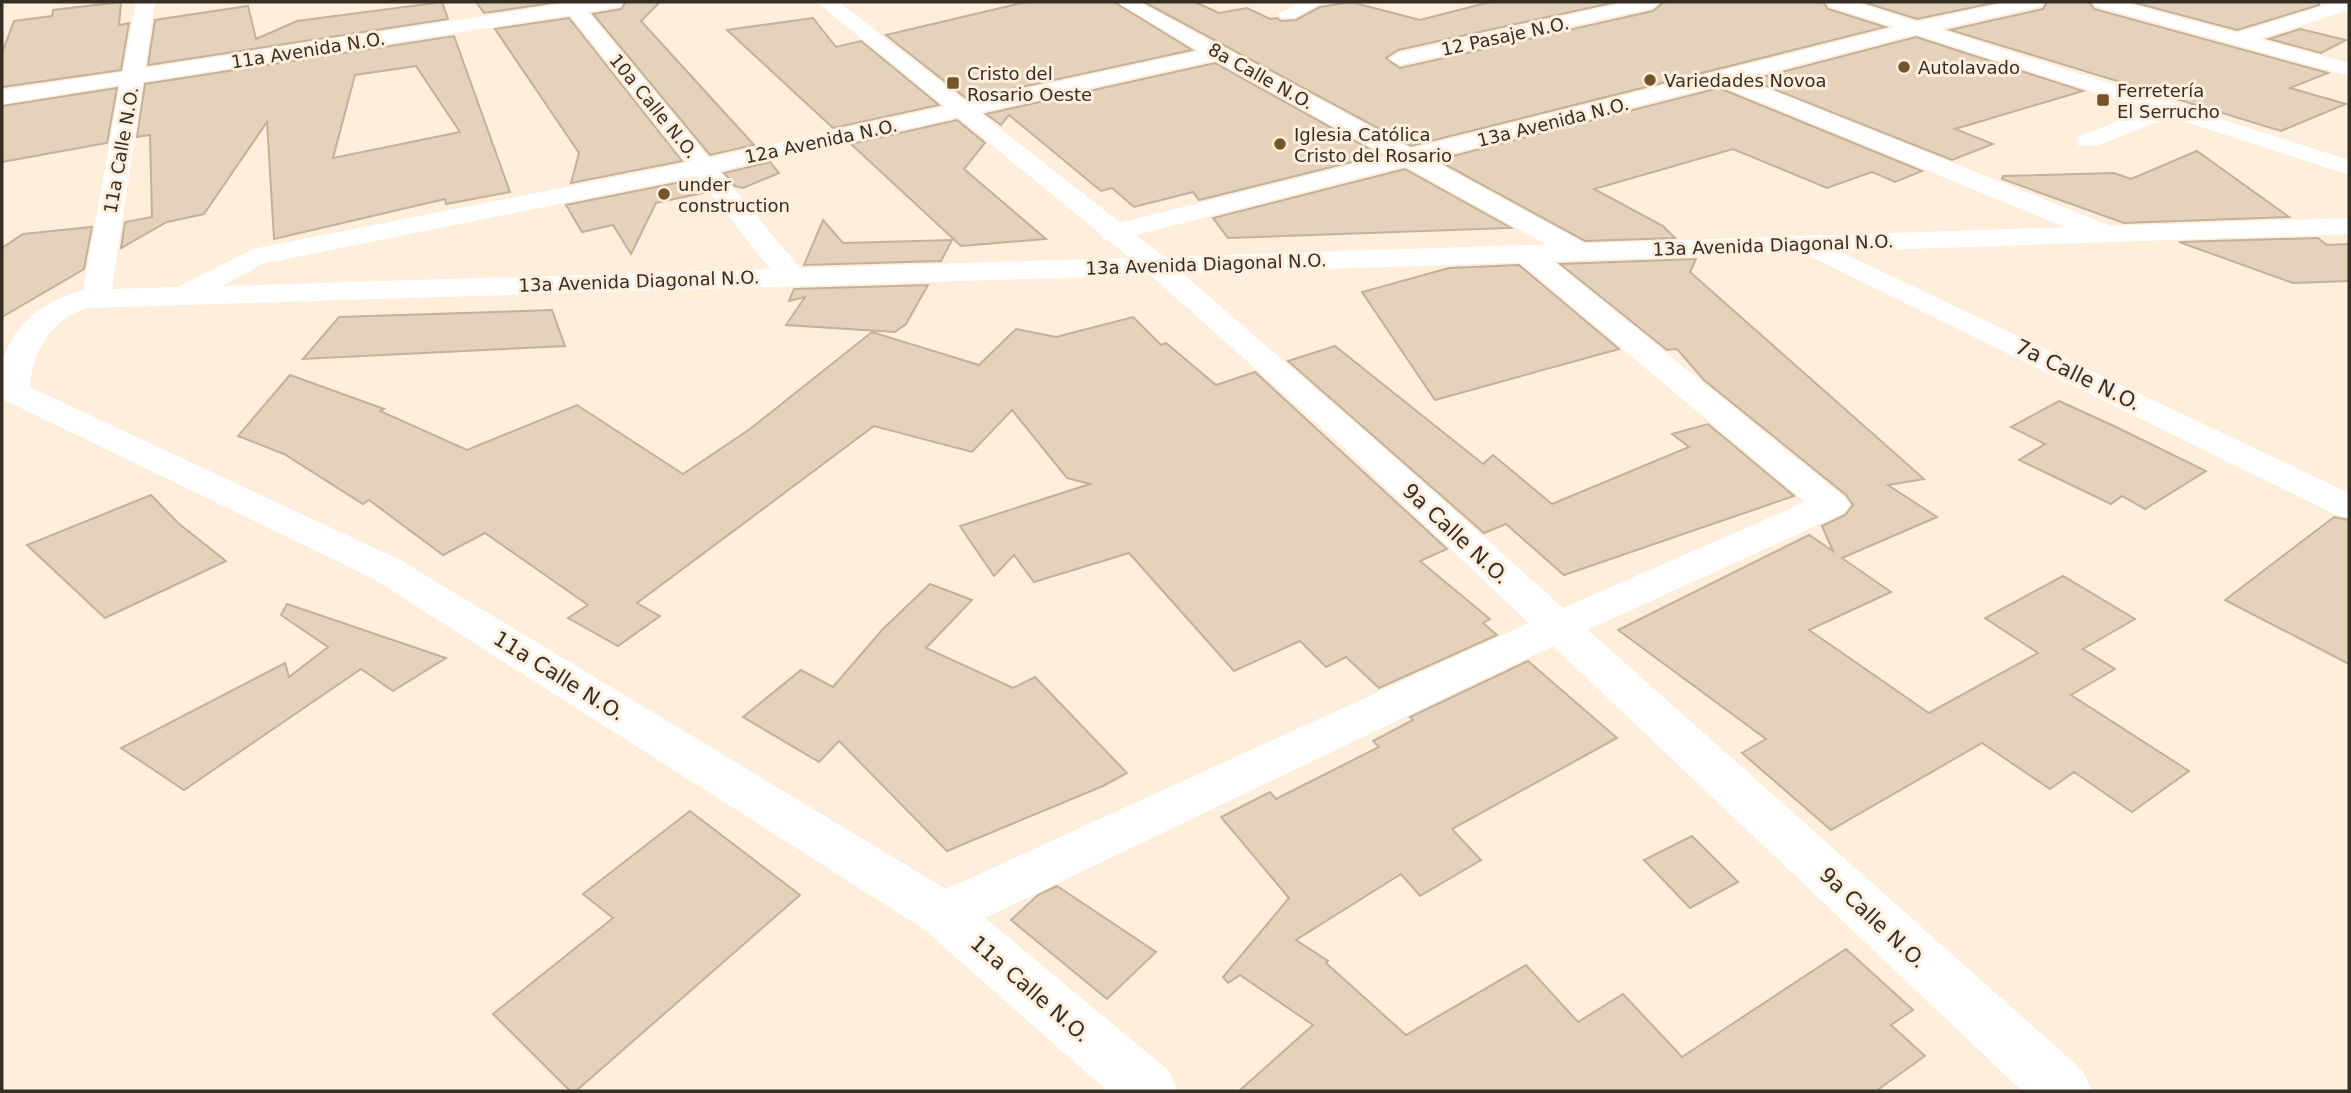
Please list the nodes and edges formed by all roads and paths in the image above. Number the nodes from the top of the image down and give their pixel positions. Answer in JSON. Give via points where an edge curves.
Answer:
{"nodes":[{"id":1,"x":145,"y":2,"type":"edge"},
{"id":2,"x":614,"y":2,"type":"edge"},
{"id":3,"x":827,"y":2,"type":"edge"},
{"id":4,"x":1125,"y":2,"type":"edge"},
{"id":5,"x":1314,"y":2,"type":"edge"},
{"id":6,"x":1652,"y":2,"type":"edge"},
{"id":7,"x":1836,"y":2,"type":"edge"},
{"id":8,"x":2035,"y":2,"type":"edge"},
{"id":9,"x":2102,"y":2,"type":"edge"},
{"id":10,"x":2349,"y":4,"type":"edge"},
{"id":11,"x":573,"y":5,"type":"edge"},
{"id":12,"x":1288,"y":14,"type":"dead end"},
{"id":13,"x":1916,"y":28,"type":"junction"},
{"id":14,"x":2236,"y":40,"type":"junction"},
{"id":15,"x":1220,"y":53,"type":"junction"},
{"id":16,"x":1398,"y":59,"type":"dead end"},
{"id":17,"x":2349,"y":70,"type":"edge"},
{"id":18,"x":133,"y":78,"type":"junction"},
{"id":19,"x":1724,"y":79,"type":"junction"},
{"id":20,"x":2,"y":97,"type":"edge"},
{"id":21,"x":2169,"y":109,"type":"junction"},
{"id":22,"x":961,"y":110,"type":"junction"},
{"id":23,"x":2088,"y":141,"type":"dead end"},
{"id":24,"x":1411,"y":158,"type":"junction"},
{"id":25,"x":703,"y":167,"type":"junction"},
{"id":26,"x":2349,"y":168,"type":"edge"},
{"id":27,"x":2349,"y":226,"type":"edge"},
{"id":28,"x":1113,"y":233,"type":"junction"},
{"id":29,"x":2105,"y":234,"type":"junction"},
{"id":30,"x":1807,"y":244,"type":"junction"},
{"id":31,"x":1580,"y":252,"type":"junction"},
{"id":32,"x":1527,"y":254,"type":"junction"},
{"id":33,"x":1157,"y":266,"type":"junction"},
{"id":34,"x":790,"y":275,"type":"junction"},
{"id":35,"x":183,"y":296,"type":"junction"},
{"id":36,"x":79,"y":301,"type":"junction"},
{"id":37,"x":2349,"y":507,"type":"edge"},
{"id":38,"x":1557,"y":627,"type":"junction"},
{"id":39,"x":943,"y":914,"type":"junction"},
{"id":40,"x":1149,"y":1091,"type":"edge"},
{"id":41,"x":2063,"y":1091,"type":"edge"}],
"edges":[{"from":1,"to":18,"type":"street","name":"11a Calle N.O."},
{"from":2,"to":11,"type":"street","name":"11a Avenida N.O."},
{"from":3,"to":22,"type":"street","name":"9a Calle N.O."},
{"from":4,"to":15,"type":"street","name":"8a Calle N.O."},
{"from":5,"to":12,"type":"street"},
{"from":6,"to":16,"type":"street","name":"12 Pasaje N.O."},
{"from":7,"to":13,"type":"street"},
{"from":8,"to":13,"type":"street","name":"13a Avenida N.O."},
{"from":9,"to":14,"type":"street"},
{"from":10,"to":14,"type":"street"},
{"from":11,"to":18,"type":"street","name":"11a Avenida N.O."},
{"from":11,"to":25,"type":"street","name":"10a Calle N.O."},
{"from":13,"to":19,"type":"street","name":"13a Avenida N.O."},
{"from":13,"to":21,"type":"street"},
{"from":14,"to":17,"type":"street"},
{"from":15,"to":22,"type":"street","name":"12a Avenida N.O."},
{"from":15,"to":24,"type":"street","name":"8a Calle N.O."},
{"from":18,"to":20,"type":"street","name":"11a Avenida N.O."},
{"from":18,"to":36,"type":"street","name":"11a Calle N.O."},
{"from":19,"to":24,"type":"street","name":"13a Avenida N.O."},
{"from":19,"to":29,"type":"street"},
{"from":21,"to":23,"type":"street"},
{"from":21,"to":26,"type":"street"},
{"from":22,"to":25,"type":"street","name":"12a Avenida N.O."},
{"from":22,"to":28,"type":"street","name":"9a Calle N.O."},
{"from":24,"to":28,"type":"street","name":"13a Avenida N.O."},
{"from":24,"to":31,"type":"street","name":"8a Calle N.O."},
{"from":25,"to":34,"type":"street","name":"10a Calle N.O."},
{"from":25,"to":35,"type":"street","name":"12a Avenida N.O.","via":[[253,257]]},
{"from":27,"to":29,"type":"street","name":"13a Avenida Diagonal N.O."},
{"from":28,"to":33,"type":"street","name":"9a Calle N.O."},
{"from":29,"to":30,"type":"street","name":"13a Avenida Diagonal N.O."},
{"from":30,"to":31,"type":"street","name":"13a Avenida Diagonal N.O."},
{"from":30,"to":37,"type":"street","name":"7a Calle N.O."},
{"from":31,"to":32,"type":"street","name":"13a Avenida Diagonal N.O."},
{"from":32,"to":33,"type":"street","name":"13a Avenida Diagonal N.O."},
{"from":32,"to":38,"type":"street","via":[[1831,505]]},
{"from":33,"to":34,"type":"street","name":"13a Avenida Diagonal N.O."},
{"from":33,"to":38,"type":"street","name":"9a Calle N.O."},
{"from":34,"to":35,"type":"street","name":"13a Avenida Diagonal N.O."},
{"from":35,"to":36,"type":"street","name":"13a Avenida Diagonal N.O."},
{"from":36,"to":39,"type":"street","name":"11a Calle N.O.","via":[[44,315],[14,368],[13,392],[386,569]]},
{"from":38,"to":39,"type":"street"},
{"from":38,"to":41,"type":"street","name":"9a Calle N.O."},
{"from":39,"to":40,"type":"street","name":"11a Calle N.O."}]}
